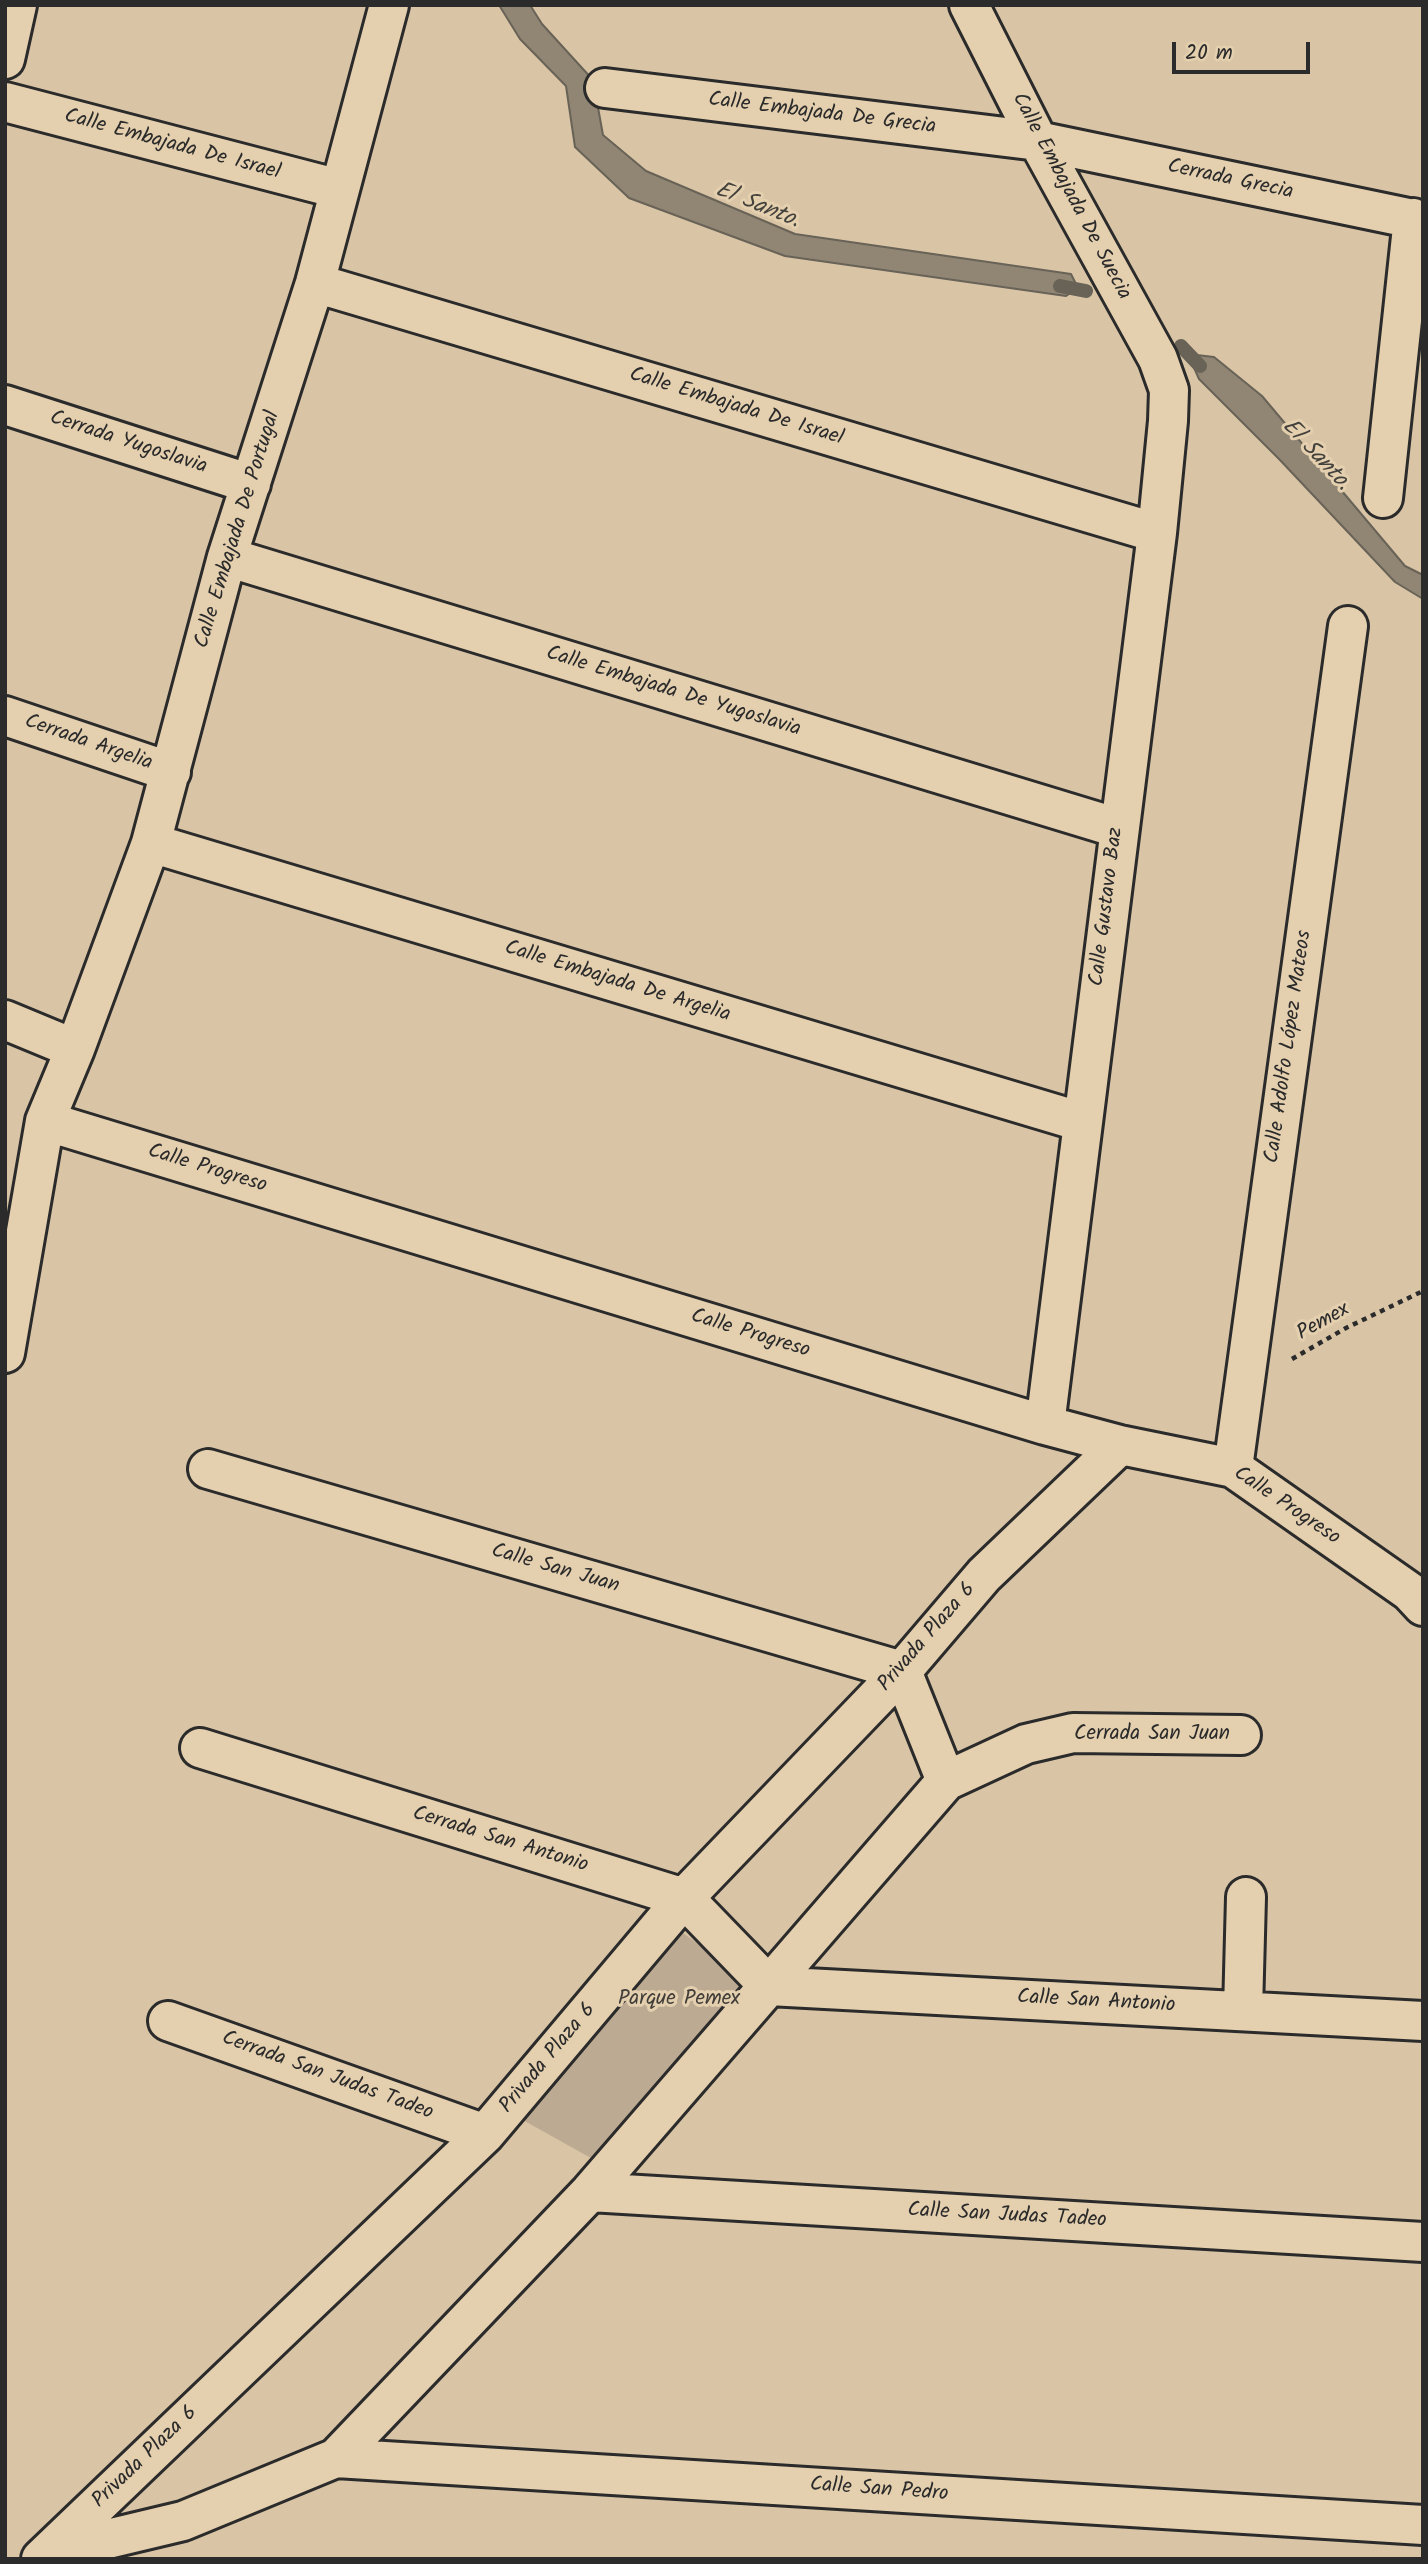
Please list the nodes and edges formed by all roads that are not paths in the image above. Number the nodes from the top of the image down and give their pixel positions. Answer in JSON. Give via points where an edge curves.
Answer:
{"nodes":[{"id":1,"x":17,"y":5,"type":"edge"},
{"id":2,"x":388,"y":5,"type":"edge"},
{"id":3,"x":969,"y":5,"type":"edge"},
{"id":4,"x":5,"y":59,"type":"edge"},
{"id":5,"x":605,"y":88,"type":"dead end"},
{"id":6,"x":5,"y":102,"type":"edge"},
{"id":7,"x":1038,"y":141,"type":"junction"},
{"id":8,"x":339,"y":190,"type":"junction"},
{"id":9,"x":1418,"y":220,"type":"edge"},
{"id":10,"x":315,"y":283,"type":"junction"},
{"id":11,"x":1168,"y":390,"type":"joint"},
{"id":12,"x":5,"y":405,"type":"edge"},
{"id":13,"x":251,"y":484,"type":"junction"},
{"id":14,"x":1383,"y":498,"type":"dead end"},
{"id":15,"x":1157,"y":533,"type":"junction"},
{"id":16,"x":227,"y":557,"type":"junction"},
{"id":17,"x":1348,"y":625,"type":"dead end"},
{"id":18,"x":5,"y":716,"type":"edge"},
{"id":19,"x":171,"y":772,"type":"junction"},
{"id":20,"x":1118,"y":828,"type":"junction"},
{"id":21,"x":151,"y":844,"type":"junction"},
{"id":22,"x":5,"y":1020,"type":"edge"},
{"id":23,"x":75,"y":1049,"type":"junction"},
{"id":24,"x":45,"y":1121,"type":"junction"},
{"id":25,"x":1082,"y":1122,"type":"junction"},
{"id":26,"x":5,"y":1353,"type":"edge"},
{"id":27,"x":1045,"y":1424,"type":"junction"},
{"id":28,"x":1120,"y":1445,"type":"junction"},
{"id":29,"x":1233,"y":1468,"type":"junction"},
{"id":30,"x":208,"y":1469,"type":"dead end"},
{"id":31,"x":1423,"y":1606,"type":"edge"},
{"id":32,"x":902,"y":1671,"type":"junction"},
{"id":33,"x":1241,"y":1735,"type":"dead end"},
{"id":34,"x":200,"y":1748,"type":"dead end"},
{"id":35,"x":946,"y":1781,"type":"junction"},
{"id":36,"x":1246,"y":1897,"type":"dead end"},
{"id":37,"x":684,"y":1898,"type":"junction"},
{"id":38,"x":769,"y":1986,"type":"junction"},
{"id":39,"x":1243,"y":2011,"type":"junction"},
{"id":40,"x":168,"y":2021,"type":"dead end"},
{"id":41,"x":1423,"y":2021,"type":"edge"},
{"id":42,"x":485,"y":2134,"type":"junction"},
{"id":43,"x":590,"y":2192,"type":"junction"},
{"id":44,"x":1423,"y":2242,"type":"edge"},
{"id":45,"x":336,"y":2458,"type":"junction"},
{"id":46,"x":1423,"y":2525,"type":"edge"},
{"id":47,"x":44,"y":2556,"type":"edge"}],
"edges":[{"from":1,"to":4,"type":"street"},
{"from":2,"to":8,"type":"street","name":"Calle Embajada De Portugal"},
{"from":3,"to":7,"type":"street","name":"Calle Embajada De Suecia"},
{"from":5,"to":7,"type":"street","name":"Calle Embajada De Grecia"},
{"from":6,"to":8,"type":"street","name":"Calle Embajada De Israel"},
{"from":7,"to":9,"type":"street","name":"Cerrada Grecia"},
{"from":7,"to":11,"type":"street","name":"Calle Embajada De Suecia","via":[[1158,359]]},
{"from":8,"to":10,"type":"street","name":"Calle Embajada De Portugal"},
{"from":9,"to":14,"type":"street"},
{"from":10,"to":13,"type":"street","name":"Calle Embajada De Portugal"},
{"from":10,"to":15,"type":"street","name":"Calle Embajada De Israel"},
{"from":11,"to":15,"type":"street","name":"Calle Gustavo Baz"},
{"from":12,"to":13,"type":"street","name":"Cerrada Yugoslavia"},
{"from":13,"to":16,"type":"street","name":"Calle Embajada De Portugal"},
{"from":15,"to":20,"type":"street","name":"Calle Gustavo Baz"},
{"from":16,"to":19,"type":"street","name":"Calle Embajada De Portugal"},
{"from":16,"to":20,"type":"street","name":"Calle Embajada De Yugoslavia"},
{"from":17,"to":29,"type":"street","name":"Calle Adolfo López Mateos"},
{"from":18,"to":19,"type":"street","name":"Cerrada Argelia"},
{"from":19,"to":21,"type":"street","name":"Calle Embajada De Portugal"},
{"from":20,"to":25,"type":"street","name":"Calle Gustavo Baz"},
{"from":21,"to":23,"type":"street","name":"Calle Embajada De Portugal"},
{"from":21,"to":25,"type":"street","name":"Calle Embajada De Argelia"},
{"from":22,"to":23,"type":"street"},
{"from":23,"to":24,"type":"street","name":"Calle Embajada De Portugal"},
{"from":24,"to":26,"type":"street","name":"Calle Embajada De Portugal"},
{"from":24,"to":27,"type":"street","name":"Calle Progreso"},
{"from":25,"to":27,"type":"street","name":"Calle Gustavo Baz"},
{"from":27,"to":28,"type":"street","name":"Calle Progreso"},
{"from":28,"to":29,"type":"street","name":"Calle Progreso"},
{"from":28,"to":32,"type":"street","name":"Privada Plaza 6","via":[[984,1575]]},
{"from":29,"to":31,"type":"street","name":"Calle Progreso","via":[[1410,1591]]},
{"from":30,"to":32,"type":"street","name":"Calle San Juan"},
{"from":32,"to":35,"type":"street"},
{"from":32,"to":37,"type":"street","name":"Privada Plaza 6"},
{"from":33,"to":35,"type":"street","name":"Cerrada San Juan","via":[[1073,1733],[1026,1744]]},
{"from":34,"to":37,"type":"street","name":"Cerrada San Antonio"},
{"from":35,"to":38,"type":"street"},
{"from":36,"to":39,"type":"street"},
{"from":37,"to":38,"type":"street","name":"Cerrada San Antonio"},
{"from":37,"to":42,"type":"street","name":"Privada Plaza 6"},
{"from":38,"to":39,"type":"street","name":"Calle San Antonio"},
{"from":38,"to":43,"type":"street"},
{"from":39,"to":41,"type":"street","name":"Calle San Antonio"},
{"from":40,"to":42,"type":"street","name":"Cerrada San Judas Tadeo"},
{"from":42,"to":47,"type":"street","name":"Privada Plaza 6"},
{"from":43,"to":44,"type":"street","name":"Calle San Judas Tadeo"},
{"from":43,"to":45,"type":"street"},
{"from":45,"to":46,"type":"street","name":"Calle San Pedro"},
{"from":45,"to":47,"type":"street","via":[[183,2522]]}]}
